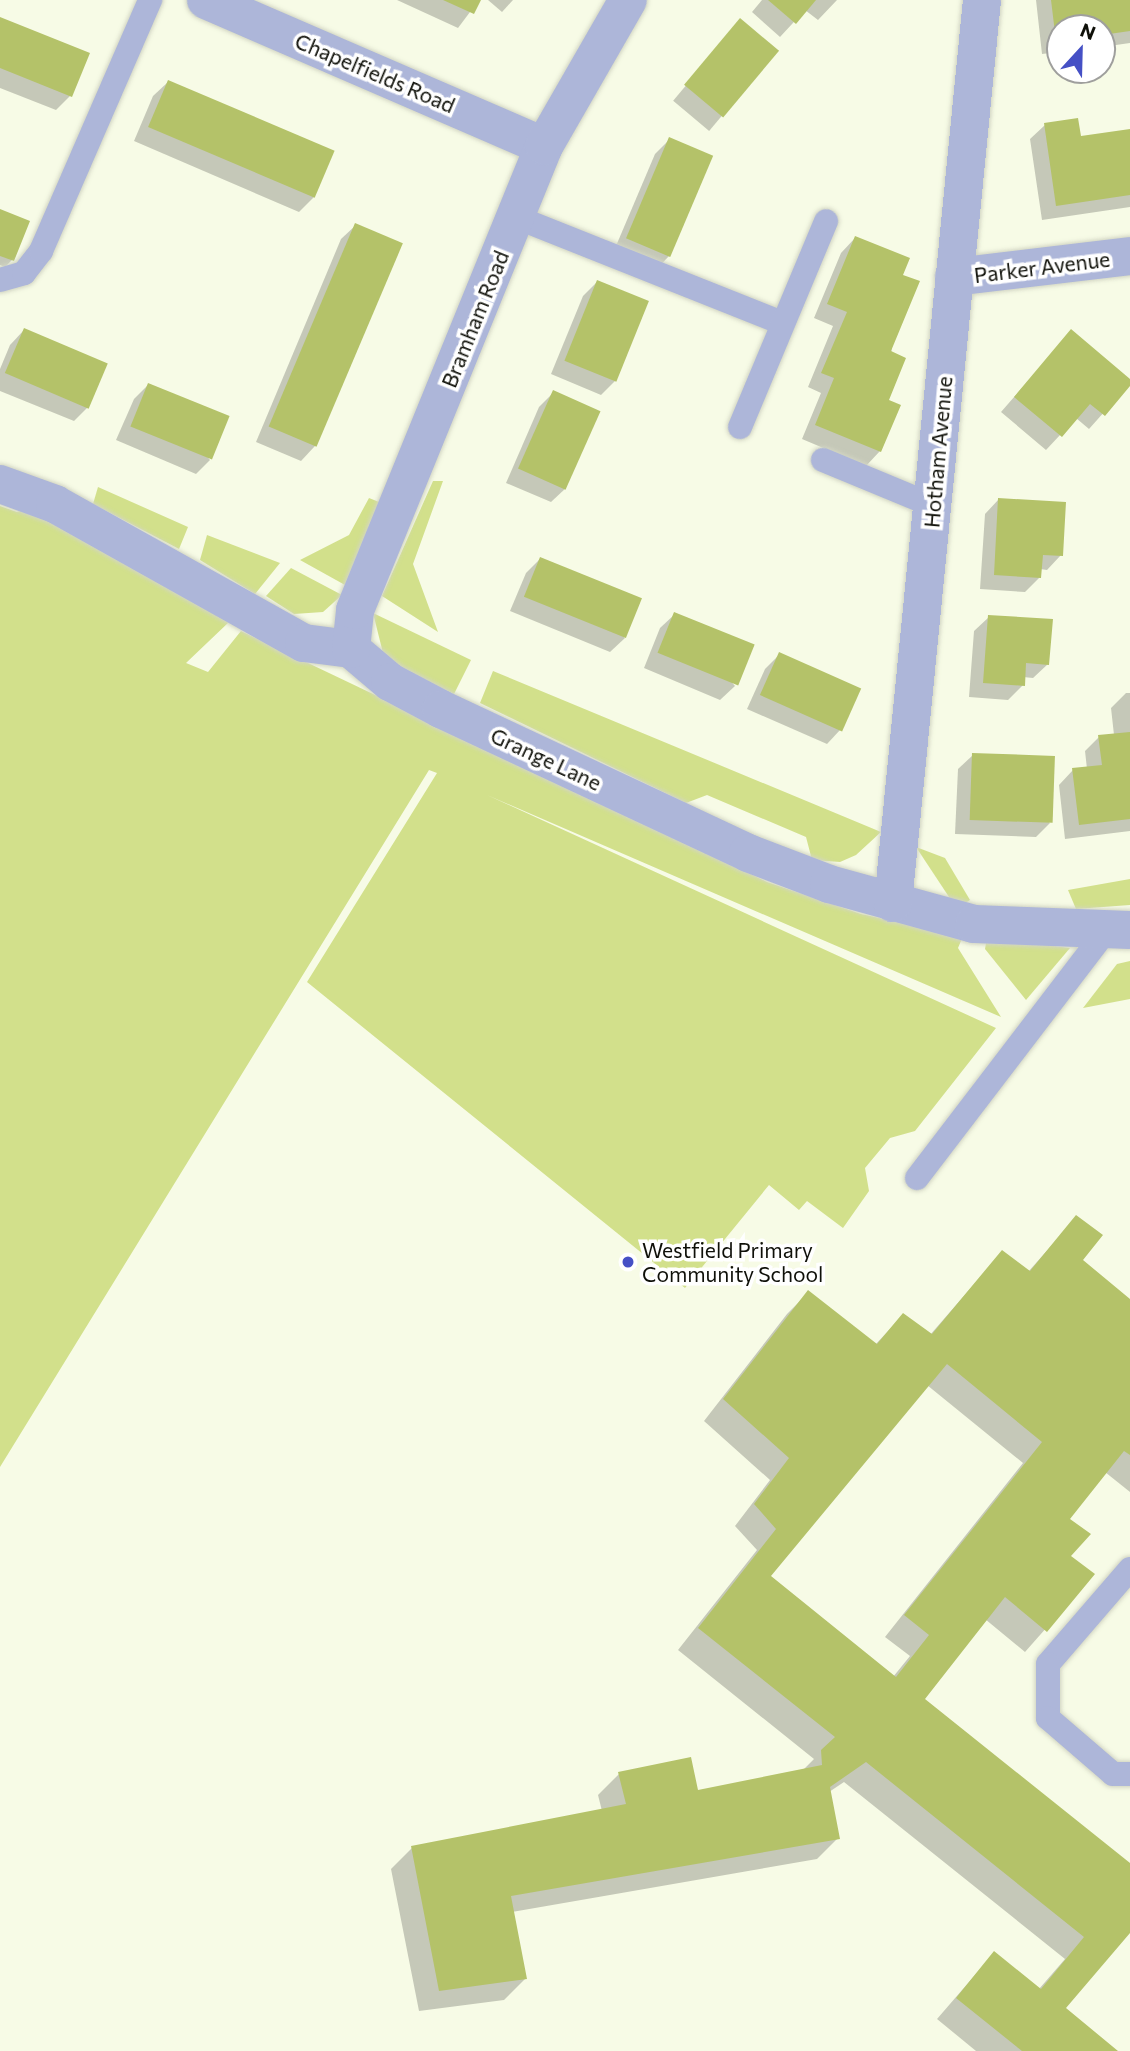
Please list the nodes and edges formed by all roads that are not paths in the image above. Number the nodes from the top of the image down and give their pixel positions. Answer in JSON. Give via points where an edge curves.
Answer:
{"nodes":[{"id":1,"x":150,"y":0,"type":"edge"},
{"id":2,"x":205,"y":0,"type":"edge"},
{"id":3,"x":628,"y":0,"type":"edge"},
{"id":4,"x":982,"y":0,"type":"edge"},
{"id":5,"x":544,"y":146,"type":"junction"},
{"id":6,"x":516,"y":217,"type":"junction"},
{"id":7,"x":826,"y":221,"type":"dead end"},
{"id":8,"x":1130,"y":256,"type":"edge"},
{"id":9,"x":954,"y":277,"type":"junction"},
{"id":10,"x":0,"y":280,"type":"edge"},
{"id":11,"x":783,"y":323,"type":"junction"},
{"id":12,"x":740,"y":427,"type":"dead end"},
{"id":13,"x":823,"y":460,"type":"dead end"},
{"id":14,"x":0,"y":484,"type":"edge"},
{"id":15,"x":933,"y":506,"type":"junction"},
{"id":16,"x":351,"y":649,"type":"junction"},
{"id":17,"x":893,"y":903,"type":"junction"},
{"id":18,"x":1117,"y":931,"type":"edge"},
{"id":19,"x":917,"y":1178,"type":"dead end"},
{"id":20,"x":1130,"y":1569,"type":"edge"},
{"id":21,"x":1130,"y":1774,"type":"edge"}],
"edges":[{"from":1,"to":10,"type":"lane","via":[[41,251],[24,273]]},
{"from":2,"to":5,"type":"street","name":"Chapelfields Road"},
{"from":3,"to":5,"type":"street","name":"Bramham Road"},
{"from":4,"to":9,"type":"street","name":"Hotham Avenue"},
{"from":5,"to":6,"type":"street","name":"Bramham Road"},
{"from":6,"to":11,"type":"lane"},
{"from":6,"to":16,"type":"street","name":"Bramham Road","via":[[355,610]]},
{"from":7,"to":11,"type":"lane"},
{"from":8,"to":9,"type":"street","name":"Parker Avenue"},
{"from":9,"to":15,"type":"street","name":"Hotham Avenue"},
{"from":11,"to":12,"type":"lane"},
{"from":13,"to":15,"type":"lane"},
{"from":14,"to":16,"type":"street","via":[[55,504],[304,643]]},
{"from":15,"to":17,"type":"street","name":"Hotham Avenue"},
{"from":16,"to":17,"type":"street","name":"Grange Lane","via":[[400,687],[612,790],[748,853]]},
{"from":17,"to":18,"type":"street","name":"Grange Lane","via":[[974,924]]},
{"from":18,"to":19,"type":"lane"},
{"from":20,"to":21,"type":"lane","via":[[1048,1664],[1048,1718],[1113,1774]]}]}
